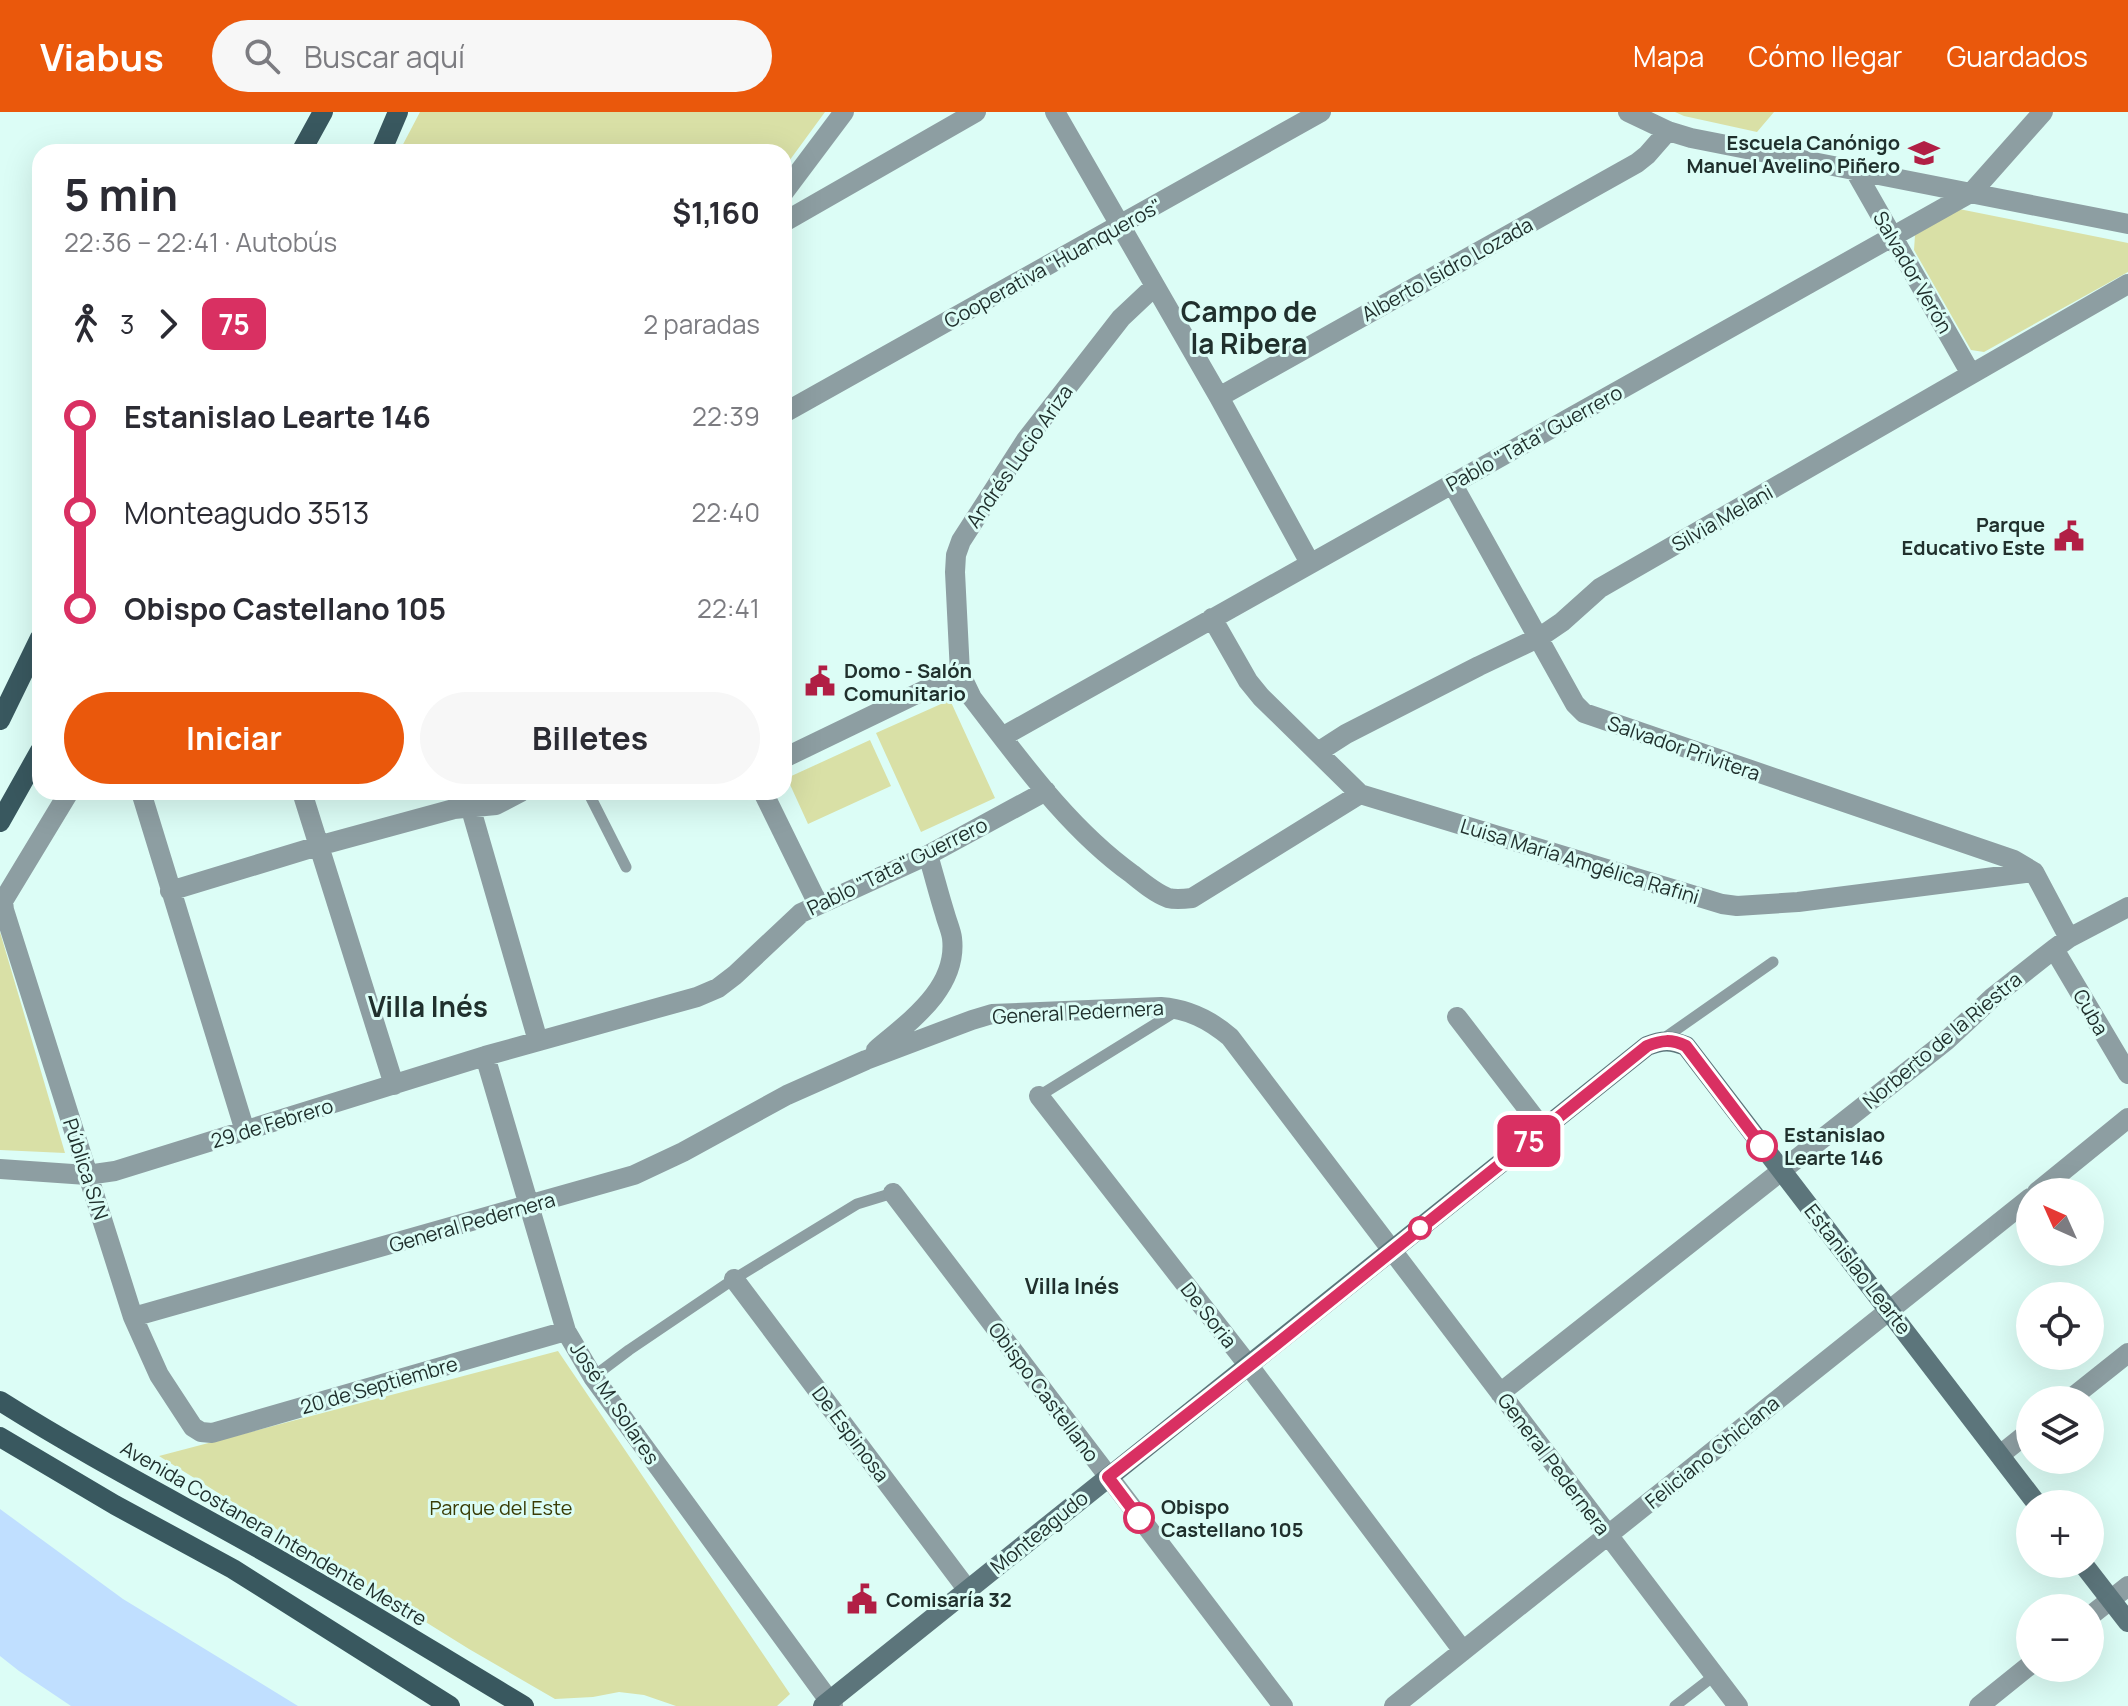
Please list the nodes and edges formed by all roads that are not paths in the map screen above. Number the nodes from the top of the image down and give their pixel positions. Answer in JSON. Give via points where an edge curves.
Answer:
{"nodes":[{"id":1,"x":323,"y":112,"type":"edge"},
{"id":2,"x":398,"y":112,"type":"edge"},
{"id":3,"x":844,"y":112,"type":"edge"},
{"id":4,"x":976,"y":112,"type":"edge"},
{"id":5,"x":1055,"y":112,"type":"edge"},
{"id":6,"x":1321,"y":112,"type":"edge"},
{"id":7,"x":1628,"y":112,"type":"edge"},
{"id":8,"x":2043,"y":112,"type":"edge"},
{"id":9,"x":1668,"y":131,"type":"junction"},
{"id":10,"x":305,"y":144,"type":"edge"},
{"id":11,"x":384,"y":144,"type":"edge"},
{"id":12,"x":804,"y":166,"type":"junction"},
{"id":13,"x":1854,"y":169,"type":"junction"},
{"id":14,"x":792,"y":182,"type":"edge"},
{"id":15,"x":837,"y":191,"type":"junction"},
{"id":16,"x":1972,"y":192,"type":"junction"},
{"id":17,"x":792,"y":217,"type":"edge"},
{"id":18,"x":2128,"y":224,"type":"edge"},
{"id":19,"x":1120,"y":226,"type":"junction"},
{"id":20,"x":1894,"y":237,"type":"junction"},
{"id":21,"x":2128,"y":284,"type":"edge"},
{"id":22,"x":1155,"y":286,"type":"junction"},
{"id":23,"x":1971,"y":374,"type":"junction"},
{"id":24,"x":1219,"y":397,"type":"junction"},
{"id":25,"x":792,"y":409,"type":"edge"},
{"id":26,"x":1452,"y":483,"type":"junction"},
{"id":27,"x":1310,"y":563,"type":"junction"},
{"id":28,"x":1212,"y":618,"type":"junction"},
{"id":29,"x":1540,"y":637,"type":"junction"},
{"id":30,"x":32,"y":654,"type":"edge"},
{"id":31,"x":960,"y":673,"type":"junction"},
{"id":32,"x":0,"y":720,"type":"edge"},
{"id":33,"x":1002,"y":737,"type":"junction"},
{"id":34,"x":1318,"y":752,"type":"junction"},
{"id":35,"x":792,"y":754,"type":"edge"},
{"id":36,"x":32,"y":765,"type":"edge"},
{"id":37,"x":1046,"y":791,"type":"junction"},
{"id":38,"x":1360,"y":794,"type":"junction"},
{"id":39,"x":64,"y":800,"type":"edge"},
{"id":40,"x":143,"y":800,"type":"edge"},
{"id":41,"x":304,"y":800,"type":"edge"},
{"id":42,"x":468,"y":800,"type":"edge"},
{"id":43,"x":506,"y":800,"type":"edge"},
{"id":44,"x":592,"y":800,"type":"edge"},
{"id":45,"x":767,"y":800,"type":"edge"},
{"id":46,"x":0,"y":822,"type":"edge"},
{"id":47,"x":318,"y":846,"type":"junction"},
{"id":48,"x":928,"y":855,"type":"junction"},
{"id":49,"x":626,"y":867,"type":"dead end"},
{"id":50,"x":2034,"y":872,"type":"junction"},
{"id":51,"x":170,"y":891,"type":"junction"},
{"id":52,"x":818,"y":904,"type":"junction"},
{"id":53,"x":2128,"y":907,"type":"edge"},
{"id":54,"x":2062,"y":944,"type":"junction"},
{"id":55,"x":1773,"y":962,"type":"dead end"},
{"id":56,"x":1180,"y":1008,"type":"junction"},
{"id":57,"x":1457,"y":1017,"type":"dead end"},
{"id":58,"x":538,"y":1041,"type":"junction"},
{"id":59,"x":1666,"y":1041,"type":"junction"},
{"id":60,"x":485,"y":1056,"type":"junction"},
{"id":61,"x":866,"y":1060,"type":"junction"},
{"id":62,"x":2128,"y":1074,"type":"edge"},
{"id":63,"x":394,"y":1085,"type":"junction"},
{"id":64,"x":1039,"y":1096,"type":"joint"},
{"id":65,"x":2128,"y":1118,"type":"edge"},
{"id":66,"x":1543,"y":1129,"type":"junction"},
{"id":67,"x":245,"y":1131,"type":"junction"},
{"id":68,"x":0,"y":1169,"type":"edge"},
{"id":69,"x":1781,"y":1171,"type":"junction"},
{"id":70,"x":87,"y":1175,"type":"junction"},
{"id":71,"x":2054,"y":1178,"type":"edge"},
{"id":72,"x":893,"y":1193,"type":"joint"},
{"id":73,"x":529,"y":1206,"type":"junction"},
{"id":74,"x":2016,"y":1209,"type":"edge"},
{"id":75,"x":1391,"y":1251,"type":"junction"},
{"id":76,"x":734,"y":1279,"type":"junction"},
{"id":77,"x":1890,"y":1311,"type":"junction"},
{"id":78,"x":133,"y":1317,"type":"junction"},
{"id":79,"x":566,"y":1331,"type":"junction"},
{"id":80,"x":2128,"y":1353,"type":"edge"},
{"id":81,"x":1249,"y":1366,"type":"junction"},
{"id":82,"x":593,"y":1377,"type":"junction"},
{"id":83,"x":2087,"y":1386,"type":"edge"},
{"id":84,"x":1500,"y":1393,"type":"junction"},
{"id":85,"x":0,"y":1401,"type":"edge"},
{"id":86,"x":193,"y":1427,"type":"joint"},
{"id":87,"x":0,"y":1437,"type":"edge"},
{"id":88,"x":2016,"y":1442,"type":"edge"},
{"id":89,"x":2000,"y":1455,"type":"junction"},
{"id":90,"x":1108,"y":1477,"type":"junction"},
{"id":91,"x":2026,"y":1490,"type":"edge"},
{"id":92,"x":1608,"y":1535,"type":"junction"},
{"id":93,"x":2094,"y":1578,"type":"edge"},
{"id":94,"x":2128,"y":1586,"type":"edge"},
{"id":95,"x":967,"y":1589,"type":"junction"},
{"id":96,"x":2111,"y":1600,"type":"junction"},
{"id":97,"x":2104,"y":1605,"type":"edge"},
{"id":98,"x":2128,"y":1622,"type":"edge"},
{"id":99,"x":1463,"y":1651,"type":"junction"},
{"id":100,"x":1715,"y":1675,"type":"junction"},
{"id":101,"x":2016,"y":1676,"type":"edge"},
{"id":102,"x":829,"y":1705,"type":"edge"},
{"id":103,"x":450,"y":1706,"type":"edge"},
{"id":104,"x":524,"y":1706,"type":"edge"},
{"id":105,"x":1283,"y":1706,"type":"edge"},
{"id":106,"x":1394,"y":1706,"type":"edge"},
{"id":107,"x":1675,"y":1706,"type":"edge"},
{"id":108,"x":1738,"y":1706,"type":"edge"},
{"id":109,"x":1979,"y":1706,"type":"edge"}],
"edges":[{"from":1,"to":10,"type":"main road"},
{"from":2,"to":11,"type":"main road"},
{"from":3,"to":12,"type":"street"},
{"from":4,"to":15,"type":"street"},
{"from":5,"to":19,"type":"street"},
{"from":6,"to":19,"type":"street","name":"Cooperativa \"Huanqueros\""},
{"from":7,"to":9,"type":"street"},
{"from":8,"to":16,"type":"street","name":"Pablo \"Tata\" Guerrero"},
{"from":9,"to":13,"type":"street"},
{"from":9,"to":24,"type":"street","name":"Alberto Isidro Lozada","via":[[1637,163]]},
{"from":12,"to":14,"type":"street"},
{"from":12,"to":15,"type":"street","via":[[812,185]]},
{"from":13,"to":16,"type":"street"},
{"from":13,"to":20,"type":"street","name":"Salvador Verón"},
{"from":15,"to":17,"type":"street"},
{"from":16,"to":18,"type":"street"},
{"from":16,"to":20,"type":"street","name":"Pablo \"Tata\" Guerrero"},
{"from":19,"to":22,"type":"street"},
{"from":19,"to":25,"type":"street","name":"Cooperativa \"Huanqueros\""},
{"from":20,"to":23,"type":"street","name":"Salvador Verón"},
{"from":20,"to":26,"type":"street","name":"Pablo \"Tata\" Guerrero"},
{"from":21,"to":23,"type":"street","name":"Silvia Melani"},
{"from":22,"to":24,"type":"street"},
{"from":22,"to":31,"type":"street","name":"Andrés Lucio Ariza","via":[[1121,318],[1026,440],[961,541],[955,572]]},
{"from":23,"to":29,"type":"street","name":"Silvia Melani","via":[[1600,588]]},
{"from":24,"to":27,"type":"street"},
{"from":26,"to":27,"type":"street","name":"Pablo \"Tata\" Guerrero"},
{"from":26,"to":29,"type":"street","name":"Salvador Privitera"},
{"from":27,"to":28,"type":"street","name":"Pablo \"Tata\" Guerrero"},
{"from":28,"to":33,"type":"street","name":"Pablo \"Tata\" Guerrero"},
{"from":28,"to":34,"type":"street","name":"Luisa María Amgélica Rafini","via":[[1248,681]]},
{"from":29,"to":34,"type":"street","name":"Silvia Melani"},
{"from":29,"to":50,"type":"street","name":"Salvador Privitera","via":[[1584,713],[2014,860]]},
{"from":30,"to":32,"type":"main road"},
{"from":31,"to":33,"type":"street","name":"Andrés Lucio Ariza"},
{"from":31,"to":35,"type":"street"},
{"from":33,"to":37,"type":"street","name":"Andrés Lucio Ariza"},
{"from":34,"to":38,"type":"street","name":"Luisa María Amgélica Rafini"},
{"from":36,"to":46,"type":"main road"},
{"from":37,"to":38,"type":"street","name":"Andrés Lucio Ariza","via":[[1112,860],[1153,890],[1177,899],[1192,898]]},
{"from":37,"to":48,"type":"street","name":"Pablo \"Tata\" Guerrero"},
{"from":38,"to":50,"type":"street","name":"Luisa María Amgélica Rafini","via":[[1737,906]]},
{"from":39,"to":70,"type":"street","name":"Pública S/N","via":[[3,901]]},
{"from":40,"to":51,"type":"street"},
{"from":41,"to":47,"type":"street"},
{"from":42,"to":43,"type":"street","via":[[496,805]]},
{"from":42,"to":47,"type":"street","via":[[454,809]]},
{"from":42,"to":58,"type":"street"},
{"from":44,"to":49,"type":"lane"},
{"from":45,"to":52,"type":"street"},
{"from":47,"to":51,"type":"street"},
{"from":47,"to":63,"type":"street"},
{"from":48,"to":52,"type":"street","name":"Pablo \"Tata\" Guerrero"},
{"from":48,"to":61,"type":"street","via":[[952,937],[952,962],[930,1001]]},
{"from":50,"to":54,"type":"street","name":"Cuba"},
{"from":51,"to":67,"type":"street"},
{"from":52,"to":58,"type":"street","name":"Pablo \"Tata\" Guerrero","via":[[801,913],[718,988]]},
{"from":53,"to":54,"type":"street","name":"Norberto de la Riestra"},
{"from":54,"to":62,"type":"street","name":"Cuba"},
{"from":54,"to":69,"type":"street","name":"Norberto de la Riestra"},
{"from":55,"to":59,"type":"lane"},
{"from":56,"to":61,"type":"street","name":"General Pedernera","via":[[992,1014]]},
{"from":56,"to":64,"type":"lane"},
{"from":56,"to":75,"type":"street","name":"General Pedernera","via":[[1230,1037]]},
{"from":57,"to":66,"type":"street"},
{"from":58,"to":60,"type":"street","name":"29 de Febrero"},
{"from":59,"to":66,"type":"street","name":"Monteagudo","via":[[1647,1046]]},
{"from":59,"to":69,"type":"street","name":"Estanislao Learte","via":[[1686,1046]]},
{"from":60,"to":63,"type":"street","name":"29 de Febrero"},
{"from":60,"to":73,"type":"street","name":"José M. Solares"},
{"from":61,"to":73,"type":"street","name":"General Pedernera","via":[[787,1095],[655,1166]]},
{"from":63,"to":67,"type":"street","name":"29 de Febrero"},
{"from":64,"to":81,"type":"street","name":"De Soria"},
{"from":65,"to":71,"type":"street"},
{"from":66,"to":75,"type":"street","name":"Monteagudo"},
{"from":67,"to":70,"type":"street","name":"29 de Febrero"},
{"from":68,"to":70,"type":"street","name":"29 de Febrero"},
{"from":69,"to":77,"type":"street","name":"Estanislao Learte"},
{"from":69,"to":84,"type":"street","name":"Norberto de la Riestra"},
{"from":70,"to":78,"type":"street","name":"Pública S/N"},
{"from":72,"to":76,"type":"lane","via":[[857,1204]]},
{"from":72,"to":90,"type":"street","name":"Obispo Castellano"},
{"from":73,"to":78,"type":"street","name":"General Pedernera"},
{"from":73,"to":79,"type":"street","name":"José M. Solares"},
{"from":74,"to":77,"type":"street","name":"Feliciano Chiclana"},
{"from":75,"to":81,"type":"street","name":"Monteagudo"},
{"from":75,"to":84,"type":"street","name":"General Pedernera"},
{"from":76,"to":82,"type":"lane"},
{"from":76,"to":95,"type":"street","name":"De Espinosa"},
{"from":77,"to":89,"type":"street","name":"Estanislao Learte"},
{"from":77,"to":92,"type":"street","name":"Feliciano Chiclana"},
{"from":78,"to":86,"type":"street","name":"Pública S/N","via":[[159,1375]]},
{"from":79,"to":82,"type":"street","name":"José M. Solares"},
{"from":79,"to":86,"type":"street","name":"20 de Septiembre","via":[[212,1433]]},
{"from":80,"to":83,"type":"street"},
{"from":81,"to":90,"type":"street","name":"Monteagudo"},
{"from":81,"to":99,"type":"street","name":"De Soria"},
{"from":82,"to":102,"type":"street","name":"José M. Solares"},
{"from":84,"to":92,"type":"street","name":"General Pedernera"},
{"from":85,"to":104,"type":"main road","name":"Avenida Costanera Intendente Mestre"},
{"from":87,"to":103,"type":"main road","via":[[233,1569]]},
{"from":88,"to":89,"type":"street"},
{"from":89,"to":91,"type":"street","name":"Estanislao Learte"},
{"from":90,"to":95,"type":"street","name":"Monteagudo"},
{"from":90,"to":105,"type":"street","name":"Obispo Castellano"},
{"from":92,"to":99,"type":"street","name":"Feliciano Chiclana"},
{"from":92,"to":100,"type":"street","name":"General Pedernera"},
{"from":93,"to":96,"type":"street"},
{"from":94,"to":96,"type":"street"},
{"from":95,"to":102,"type":"street","name":"Monteagudo"},
{"from":96,"to":97,"type":"street"},
{"from":96,"to":98,"type":"street"},
{"from":99,"to":106,"type":"street","name":"Feliciano Chiclana"},
{"from":100,"to":107,"type":"lane"},
{"from":100,"to":108,"type":"street","name":"General Pedernera"},
{"from":101,"to":109,"type":"street"}]}
